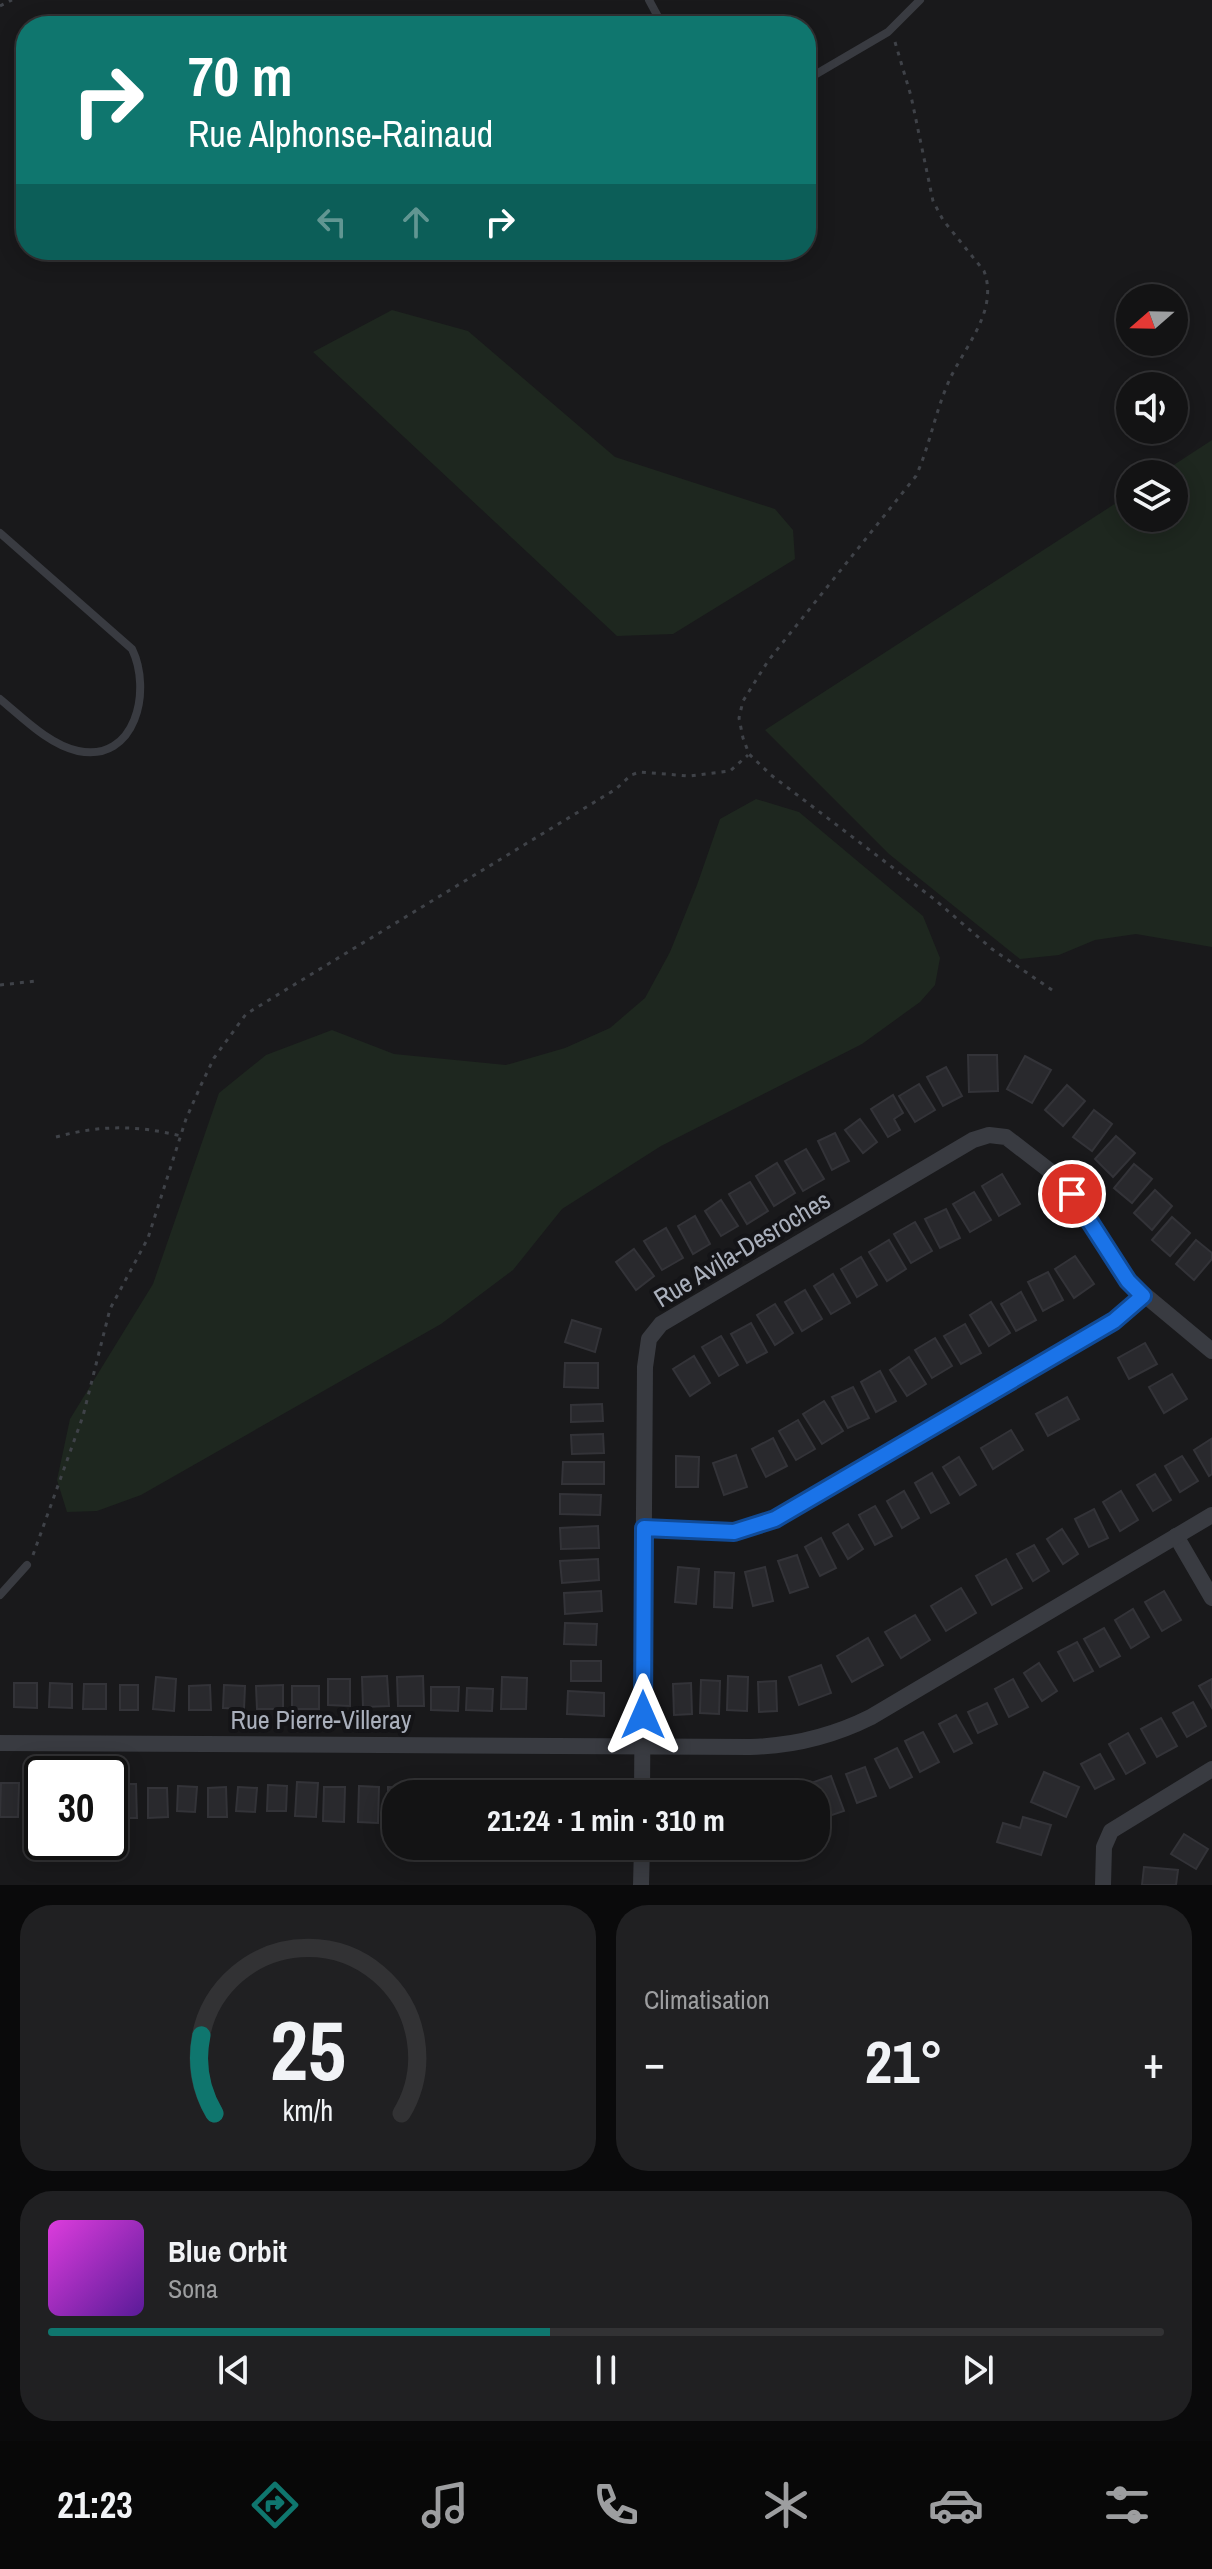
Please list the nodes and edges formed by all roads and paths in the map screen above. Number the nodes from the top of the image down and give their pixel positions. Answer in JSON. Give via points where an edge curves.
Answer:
{"nodes":[{"id":1,"x":12,"y":0,"type":"edge"},
{"id":2,"x":920,"y":0,"type":"edge"},
{"id":3,"x":0,"y":6,"type":"edge"},
{"id":4,"x":888,"y":32,"type":"junction"},
{"id":5,"x":816,"y":74,"type":"edge"},
{"id":6,"x":0,"y":533,"type":"edge"},
{"id":7,"x":0,"y":699,"type":"edge"},
{"id":8,"x":749,"y":754,"type":"junction"},
{"id":9,"x":36,"y":981,"type":"dead end"},
{"id":10,"x":0,"y":985,"type":"edge"},
{"id":11,"x":1055,"y":992,"type":"dead end"},
{"id":12,"x":181,"y":1136,"type":"junction"},
{"id":13,"x":56,"y":1137,"type":"dead end"},
{"id":14,"x":1143,"y":1296,"type":"junction"},
{"id":15,"x":1212,"y":1351,"type":"edge"},
{"id":16,"x":1212,"y":1515,"type":"edge"},
{"id":17,"x":644,"y":1528,"type":"junction"},
{"id":18,"x":1176,"y":1536,"type":"junction"},
{"id":19,"x":27,"y":1565,"type":"joint"},
{"id":20,"x":0,"y":1595,"type":"edge"},
{"id":21,"x":1212,"y":1598,"type":"edge"},
{"id":22,"x":0,"y":1743,"type":"edge"},
{"id":23,"x":642,"y":1746,"type":"junction"},
{"id":24,"x":1212,"y":1769,"type":"edge"},
{"id":25,"x":642,"y":1780,"type":"edge"},
{"id":26,"x":642,"y":1860,"type":"edge"},
{"id":27,"x":641,"y":1885,"type":"edge"},
{"id":28,"x":1103,"y":1885,"type":"edge"}],
"edges":[{"from":1,"to":3,"type":"path"},
{"from":2,"to":4,"type":"lane"},
{"from":4,"to":5,"type":"lane"},
{"from":4,"to":8,"type":"path","via":[[911,96],[933,201],[984,271],[987,299],[982,320],[949,379],[916,476],[748,691],[739,718]]},
{"from":6,"to":7,"type":"lane","via":[[132,649],[142,681],[126,735],[113,747],[96,752],[75,751]]},
{"from":8,"to":11,"type":"path","via":[[992,949]]},
{"from":8,"to":12,"type":"path","via":[[721,773],[631,775],[616,789],[262,1002],[232,1030],[214,1058]]},
{"from":9,"to":10,"type":"path"},
{"from":12,"to":13,"type":"path","via":[[112,1126]]},
{"from":12,"to":19,"type":"path","via":[[148,1238],[110,1309],[83,1416]]},
{"from":14,"to":15,"type":"street","name":"Rue Avila-Desroches"},
{"from":14,"to":17,"type":"street","via":[[1114,1321],[775,1519],[734,1532]]},
{"from":14,"to":17,"type":"street","name":"Rue Avila-Desroches","via":[[1079,1202],[1050,1171],[1006,1137],[973,1140],[656,1329],[645,1351]]},
{"from":16,"to":18,"type":"street"},
{"from":17,"to":23,"type":"street","name":"Rue Avila-Desroches"},
{"from":18,"to":21,"type":"street"},
{"from":18,"to":23,"type":"street","via":[[841,1731],[773,1746]]},
{"from":19,"to":20,"type":"lane"},
{"from":22,"to":23,"type":"street","name":"Rue Pierre-Villeray"},
{"from":23,"to":25,"type":"street","name":"Rue Avila-Desroches"},
{"from":24,"to":28,"type":"street","via":[[1111,1831],[1104,1847]]},
{"from":26,"to":27,"type":"street"}]}
